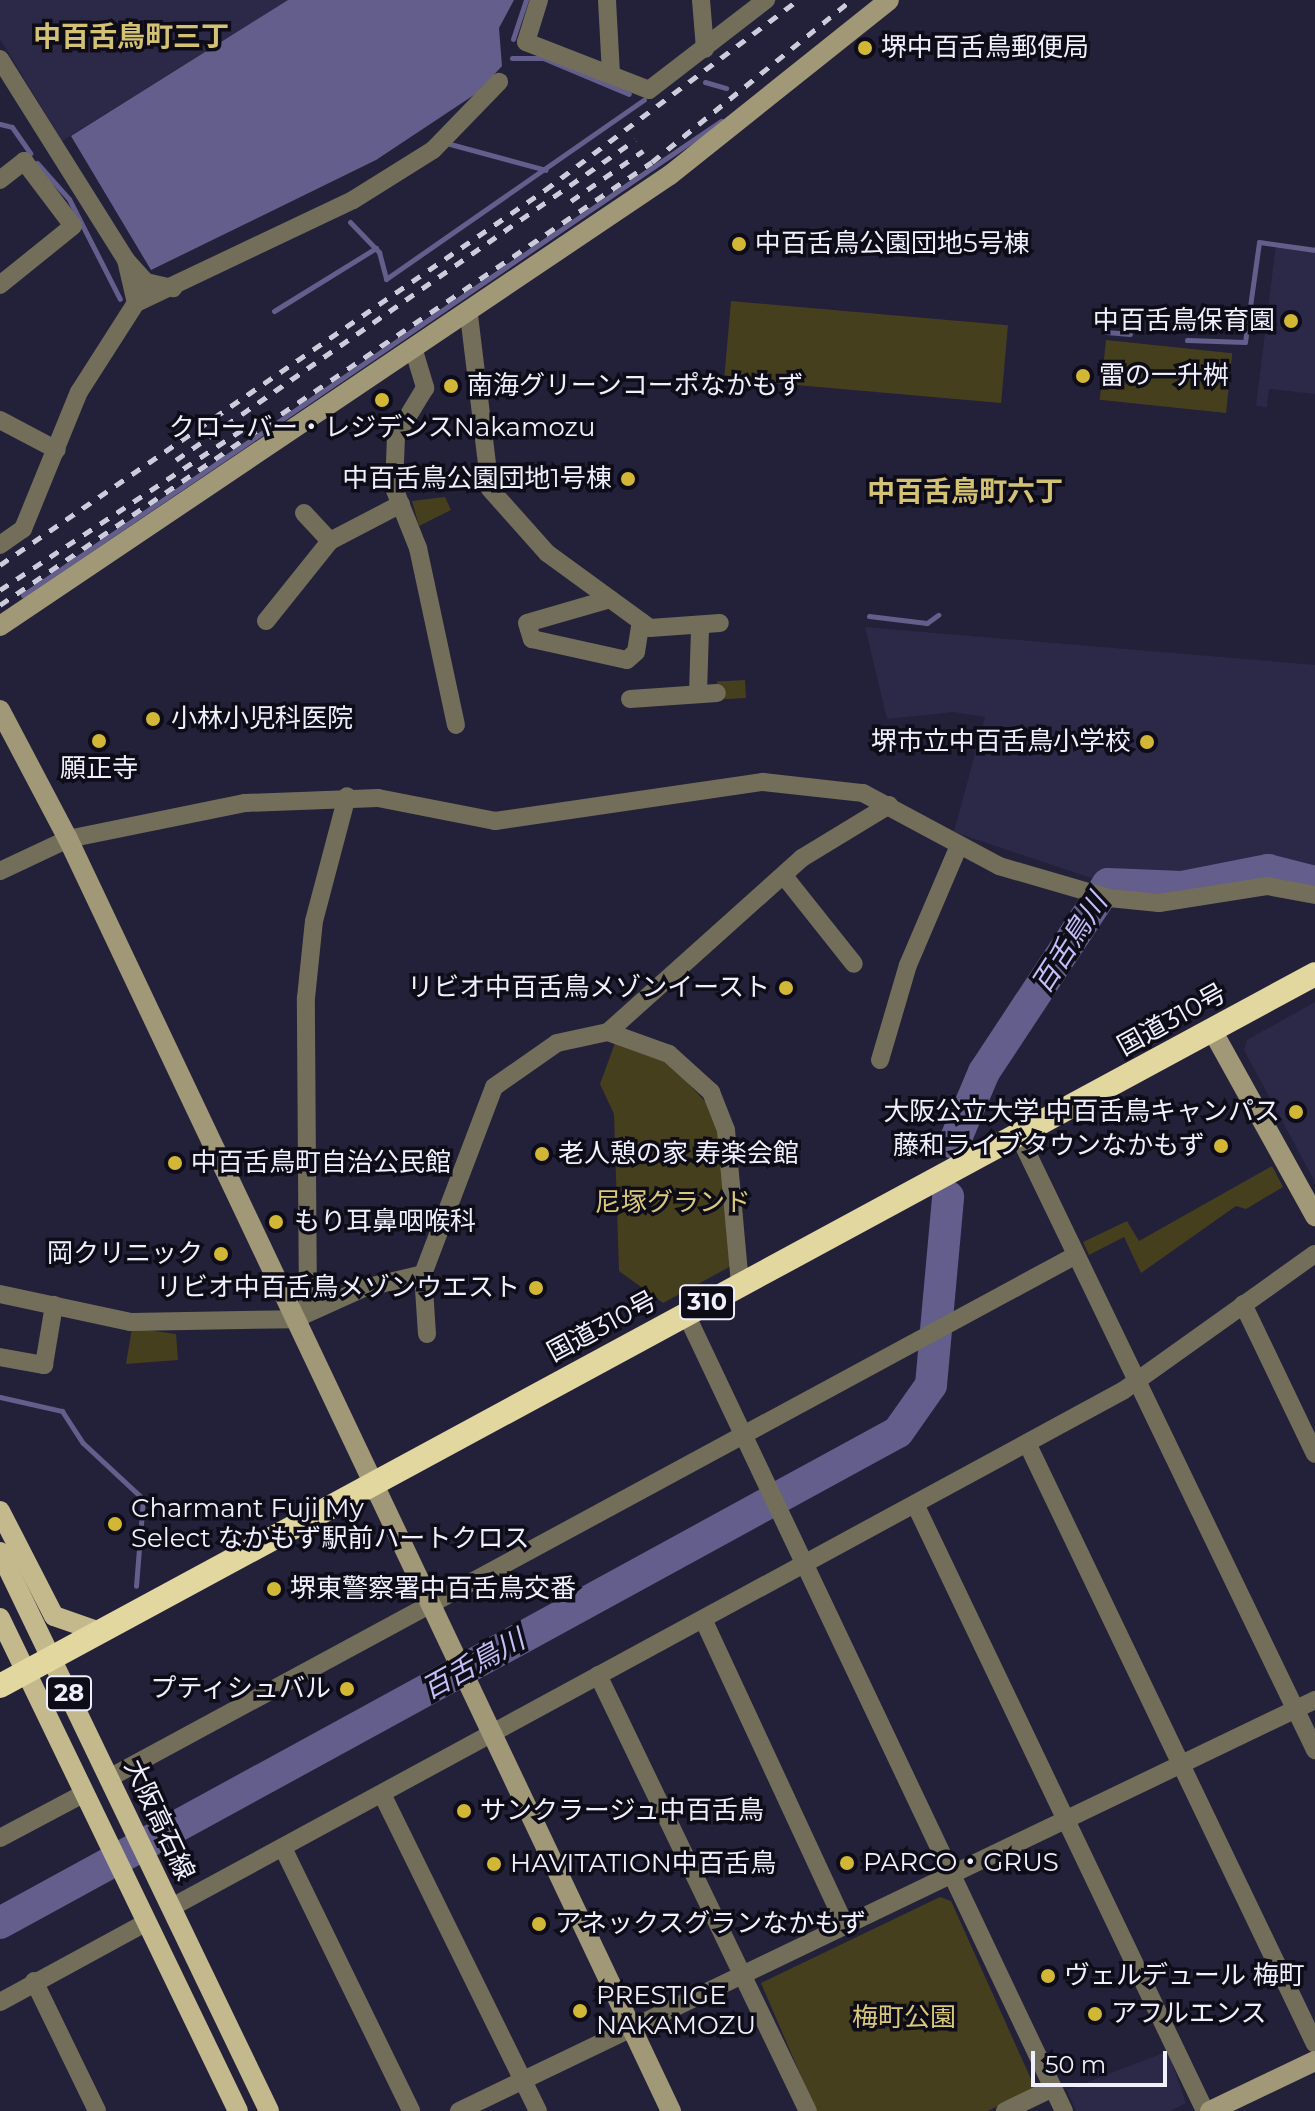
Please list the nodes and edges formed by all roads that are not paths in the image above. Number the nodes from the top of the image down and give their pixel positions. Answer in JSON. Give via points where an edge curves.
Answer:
{"nodes":[{"id":1,"x":539,"y":0,"type":"edge"},
{"id":2,"x":607,"y":0,"type":"edge"},
{"id":3,"x":701,"y":0,"type":"edge"},
{"id":4,"x":766,"y":0,"type":"edge"},
{"id":5,"x":889,"y":0,"type":"edge"},
{"id":6,"x":705,"y":49,"type":"junction"},
{"id":7,"x":0,"y":59,"type":"edge"},
{"id":8,"x":611,"y":75,"type":"junction"},
{"id":9,"x":499,"y":82,"type":"dead end"},
{"id":10,"x":0,"y":180,"type":"edge"},
{"id":11,"x":126,"y":260,"type":"junction"},
{"id":12,"x":0,"y":285,"type":"edge"},
{"id":13,"x":173,"y":288,"type":"junction"},
{"id":14,"x":136,"y":303,"type":"junction"},
{"id":15,"x":469,"y":315,"type":"junction"},
{"id":16,"x":414,"y":351,"type":"junction"},
{"id":17,"x":0,"y":420,"type":"edge"},
{"id":18,"x":57,"y":450,"type":"junction"},
{"id":19,"x":401,"y":504,"type":"junction"},
{"id":20,"x":304,"y":513,"type":"dead end"},
{"id":21,"x":330,"y":541,"type":"junction"},
{"id":22,"x":0,"y":545,"type":"edge"},
{"id":23,"x":610,"y":599,"type":"junction"},
{"id":24,"x":266,"y":621,"type":"dead end"},
{"id":25,"x":641,"y":621,"type":"junction"},
{"id":26,"x":720,"y":623,"type":"dead end"},
{"id":27,"x":0,"y":626,"type":"edge"},
{"id":28,"x":700,"y":629,"type":"junction"},
{"id":29,"x":630,"y":699,"type":"dead end"},
{"id":30,"x":0,"y":710,"type":"edge"},
{"id":31,"x":456,"y":725,"type":"dead end"},
{"id":32,"x":347,"y":796,"type":"junction"},
{"id":33,"x":889,"y":805,"type":"junction"},
{"id":34,"x":68,"y":839,"type":"junction"},
{"id":35,"x":958,"y":848,"type":"junction"},
{"id":36,"x":0,"y":871,"type":"edge"},
{"id":37,"x":784,"y":876,"type":"junction"},
{"id":38,"x":1315,"y":895,"type":"edge"},
{"id":39,"x":854,"y":964,"type":"dead end"},
{"id":40,"x":1315,"y":974,"type":"edge"},
{"id":41,"x":1212,"y":1030,"type":"junction"},
{"id":42,"x":608,"y":1032,"type":"junction"},
{"id":43,"x":880,"y":1060,"type":"dead end"},
{"id":44,"x":1019,"y":1136,"type":"junction"},
{"id":45,"x":1315,"y":1216,"type":"edge"},
{"id":46,"x":1315,"y":1254,"type":"edge"},
{"id":47,"x":1076,"y":1255,"type":"junction"},
{"id":48,"x":423,"y":1274,"type":"junction"},
{"id":49,"x":740,"y":1284,"type":"junction"},
{"id":50,"x":0,"y":1294,"type":"edge"},
{"id":51,"x":1243,"y":1304,"type":"junction"},
{"id":52,"x":54,"y":1305,"type":"junction"},
{"id":53,"x":686,"y":1314,"type":"junction"},
{"id":54,"x":301,"y":1315,"type":"junction"},
{"id":55,"x":427,"y":1334,"type":"dead end"},
{"id":56,"x":0,"y":1357,"type":"edge"},
{"id":57,"x":1137,"y":1380,"type":"junction"},
{"id":58,"x":742,"y":1434,"type":"junction"},
{"id":59,"x":1027,"y":1443,"type":"junction"},
{"id":60,"x":1315,"y":1454,"type":"edge"},
{"id":61,"x":373,"y":1483,"type":"junction"},
{"id":62,"x":915,"y":1504,"type":"junction"},
{"id":63,"x":0,"y":1511,"type":"edge"},
{"id":64,"x":0,"y":1552,"type":"edge"},
{"id":65,"x":803,"y":1564,"type":"junction"},
{"id":66,"x":429,"y":1604,"type":"junction"},
{"id":67,"x":703,"y":1619,"type":"junction"},
{"id":68,"x":1,"y":1620,"type":"edge"},
{"id":69,"x":100,"y":1632,"type":"junction"},
{"id":70,"x":52,"y":1659,"type":"junction"},
{"id":71,"x":25,"y":1672,"type":"junction"},
{"id":72,"x":598,"y":1675,"type":"junction"},
{"id":73,"x":0,"y":1686,"type":"edge"},
{"id":74,"x":1315,"y":1700,"type":"edge"},
{"id":75,"x":1296,"y":1709,"type":"junction"},
{"id":76,"x":493,"y":1733,"type":"junction"},
{"id":77,"x":1315,"y":1750,"type":"edge"},
{"id":78,"x":1181,"y":1765,"type":"junction"},
{"id":79,"x":111,"y":1777,"type":"junction"},
{"id":80,"x":85,"y":1793,"type":"junction"},
{"id":81,"x":382,"y":1794,"type":"junction"},
{"id":82,"x":1068,"y":1818,"type":"junction"},
{"id":83,"x":0,"y":1838,"type":"edge"},
{"id":84,"x":283,"y":1848,"type":"junction"},
{"id":85,"x":954,"y":1875,"type":"junction"},
{"id":86,"x":172,"y":1907,"type":"junction"},
{"id":87,"x":147,"y":1922,"type":"junction"},
{"id":88,"x":845,"y":1925,"type":"junction"},
{"id":89,"x":743,"y":1975,"type":"junction"},
{"id":90,"x":34,"y":1981,"type":"junction"},
{"id":91,"x":0,"y":2002,"type":"edge"},
{"id":92,"x":631,"y":2029,"type":"junction"},
{"id":93,"x":1315,"y":2044,"type":"edge"},
{"id":94,"x":1315,"y":2061,"type":"edge"},
{"id":95,"x":522,"y":2080,"type":"junction"},
{"id":96,"x":1053,"y":2088,"type":"junction"},
{"id":97,"x":97,"y":2111,"type":"edge"},
{"id":98,"x":238,"y":2111,"type":"edge"},
{"id":99,"x":269,"y":2111,"type":"edge"},
{"id":100,"x":411,"y":2111,"type":"edge"},
{"id":101,"x":459,"y":2111,"type":"edge"},
{"id":102,"x":538,"y":2111,"type":"edge"},
{"id":103,"x":671,"y":2111,"type":"edge"},
{"id":104,"x":808,"y":2111,"type":"edge"},
{"id":105,"x":1005,"y":2111,"type":"edge"},
{"id":106,"x":1064,"y":2111,"type":"edge"},
{"id":107,"x":1208,"y":2111,"type":"edge"}],
"edges":[{"from":1,"to":8,"type":"street","via":[[526,42]]},
{"from":2,"to":8,"type":"street"},
{"from":3,"to":6,"type":"street"},
{"from":4,"to":6,"type":"street"},
{"from":5,"to":15,"type":"street","via":[[730,132]]},
{"from":6,"to":8,"type":"street","via":[[649,90]]},
{"from":7,"to":11,"type":"street"},
{"from":9,"to":13,"type":"street","via":[[433,150],[353,200]]},
{"from":10,"to":12,"type":"street","via":[[24,161],[73,226]]},
{"from":11,"to":13,"type":"street","via":[[146,282]]},
{"from":11,"to":14,"type":"street"},
{"from":13,"to":14,"type":"street"},
{"from":14,"to":18,"type":"street","via":[[109,335]]},
{"from":15,"to":16,"type":"street"},
{"from":15,"to":23,"type":"street","via":[[490,489],[547,553]]},
{"from":16,"to":19,"type":"street","via":[[425,388],[393,449]]},
{"from":16,"to":27,"type":"street"},
{"from":17,"to":18,"type":"street"},
{"from":18,"to":22,"type":"street","via":[[23,529]]},
{"from":19,"to":21,"type":"street"},
{"from":19,"to":31,"type":"street","via":[[441,638]]},
{"from":20,"to":21,"type":"street"},
{"from":21,"to":24,"type":"street"},
{"from":23,"to":25,"type":"street"},
{"from":23,"to":25,"type":"street","via":[[527,623],[532,639],[627,660],[636,652]]},
{"from":25,"to":28,"type":"street","via":[[650,628]]},
{"from":26,"to":28,"type":"street"},
{"from":28,"to":29,"type":"street","via":[[708,693]]},
{"from":30,"to":34,"type":"street"},
{"from":32,"to":33,"type":"street","via":[[495,821],[748,782],[842,788]]},
{"from":32,"to":34,"type":"street","via":[[245,803]]},
{"from":32,"to":54,"type":"street","via":[[314,921],[306,998]]},
{"from":33,"to":35,"type":"street"},
{"from":33,"to":37,"type":"street"},
{"from":34,"to":36,"type":"street"},
{"from":34,"to":54,"type":"street"},
{"from":35,"to":38,"type":"street","via":[[1099,895],[1159,903],[1267,886]]},
{"from":35,"to":43,"type":"street","via":[[908,965]]},
{"from":37,"to":39,"type":"street"},
{"from":37,"to":42,"type":"street","via":[[701,942]]},
{"from":40,"to":41,"type":"highway","name":"国道310号","number":"310"},
{"from":41,"to":44,"type":"highway","name":"国道310号","number":"310"},
{"from":41,"to":45,"type":"street"},
{"from":42,"to":48,"type":"street","via":[[557,1043],[494,1087]]},
{"from":42,"to":49,"type":"street","via":[[669,1054],[721,1111]]},
{"from":44,"to":47,"type":"street"},
{"from":44,"to":49,"type":"highway","name":"国道310号","number":"310"},
{"from":46,"to":51,"type":"street"},
{"from":47,"to":57,"type":"street"},
{"from":47,"to":58,"type":"street"},
{"from":48,"to":54,"type":"street"},
{"from":48,"to":55,"type":"street"},
{"from":49,"to":53,"type":"highway","name":"国道310号","number":"310"},
{"from":50,"to":52,"type":"street"},
{"from":51,"to":57,"type":"street"},
{"from":51,"to":60,"type":"street"},
{"from":52,"to":54,"type":"street","via":[[131,1322]]},
{"from":52,"to":56,"type":"street","via":[[44,1365]]},
{"from":53,"to":58,"type":"street"},
{"from":53,"to":61,"type":"highway","name":"国道310号","number":"310"},
{"from":54,"to":61,"type":"street"},
{"from":57,"to":59,"type":"street"},
{"from":57,"to":75,"type":"street"},
{"from":58,"to":65,"type":"street"},
{"from":58,"to":66,"type":"street"},
{"from":59,"to":62,"type":"street"},
{"from":59,"to":78,"type":"street"},
{"from":61,"to":66,"type":"street"},
{"from":61,"to":69,"type":"highway","name":"国道310号","number":"310"},
{"from":62,"to":65,"type":"street"},
{"from":62,"to":82,"type":"street"},
{"from":63,"to":69,"type":"main road","via":[[54,1616]]},
{"from":64,"to":70,"type":"main road","name":"大阪高石線","number":"28"},
{"from":65,"to":67,"type":"street"},
{"from":65,"to":85,"type":"street"},
{"from":66,"to":76,"type":"street"},
{"from":66,"to":79,"type":"street"},
{"from":67,"to":72,"type":"street"},
{"from":67,"to":88,"type":"street"},
{"from":68,"to":71,"type":"main road","name":"大阪高石線","number":"28"},
{"from":69,"to":70,"type":"highway","name":"国道310号","number":"310"},
{"from":70,"to":71,"type":"highway","name":"国道310号","number":"310"},
{"from":70,"to":79,"type":"main road","name":"大阪高石線","number":"28"},
{"from":71,"to":73,"type":"highway","name":"国道310号","number":"310"},
{"from":71,"to":80,"type":"main road","name":"大阪高石線","number":"28"},
{"from":72,"to":76,"type":"street"},
{"from":72,"to":89,"type":"street"},
{"from":74,"to":75,"type":"street"},
{"from":75,"to":77,"type":"street"},
{"from":75,"to":78,"type":"street"},
{"from":76,"to":81,"type":"street"},
{"from":76,"to":92,"type":"street"},
{"from":78,"to":82,"type":"street"},
{"from":78,"to":93,"type":"street"},
{"from":79,"to":86,"type":"main road","name":"大阪高石線","number":"28"},
{"from":80,"to":83,"type":"street"},
{"from":80,"to":87,"type":"main road","name":"大阪高石線","number":"28"},
{"from":81,"to":84,"type":"street"},
{"from":81,"to":95,"type":"street"},
{"from":82,"to":85,"type":"street"},
{"from":82,"to":107,"type":"street"},
{"from":84,"to":86,"type":"street"},
{"from":84,"to":100,"type":"street"},
{"from":85,"to":88,"type":"street"},
{"from":85,"to":96,"type":"street"},
{"from":86,"to":99,"type":"main road","name":"大阪高石線","number":"28"},
{"from":87,"to":90,"type":"street"},
{"from":87,"to":98,"type":"main road","name":"大阪高石線","number":"28"},
{"from":88,"to":89,"type":"street"},
{"from":89,"to":92,"type":"street"},
{"from":89,"to":104,"type":"street"},
{"from":90,"to":91,"type":"street"},
{"from":90,"to":97,"type":"street"},
{"from":92,"to":95,"type":"street"},
{"from":92,"to":103,"type":"street"},
{"from":94,"to":107,"type":"street"},
{"from":95,"to":101,"type":"street"},
{"from":95,"to":102,"type":"street"},
{"from":96,"to":105,"type":"street"},
{"from":96,"to":106,"type":"street"}]}
